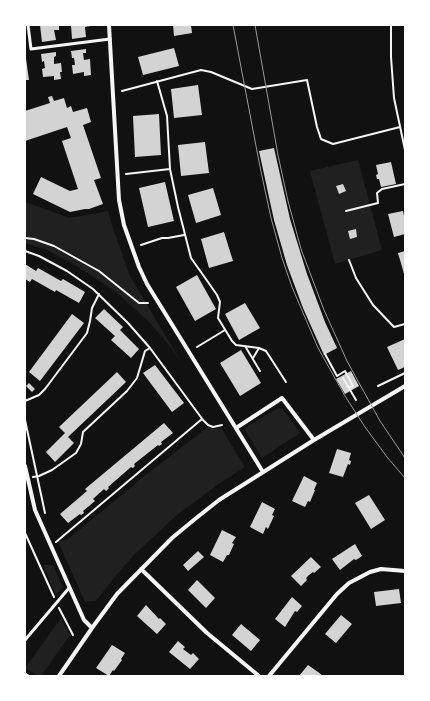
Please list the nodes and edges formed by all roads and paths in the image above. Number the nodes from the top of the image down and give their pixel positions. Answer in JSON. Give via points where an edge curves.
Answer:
{"nodes":[{"id":1,"x":28,"y":25,"type":"edge"},
{"id":2,"x":109,"y":25,"type":"edge"},
{"id":3,"x":391,"y":25,"type":"edge"},
{"id":4,"x":110,"y":39,"type":"junction"},
{"id":5,"x":157,"y":81,"type":"junction"},
{"id":6,"x":122,"y":91,"type":"dead end"},
{"id":7,"x":400,"y":127,"type":"junction"},
{"id":8,"x":405,"y":150,"type":"edge"},
{"id":9,"x":170,"y":169,"type":"junction"},
{"id":10,"x":126,"y":174,"type":"dead end"},
{"id":11,"x":405,"y":184,"type":"edge"},
{"id":12,"x":346,"y":211,"type":"dead end"},
{"id":13,"x":184,"y":235,"type":"junction"},
{"id":14,"x":25,"y":238,"type":"edge"},
{"id":15,"x":141,"y":245,"type":"dead end"},
{"id":16,"x":25,"y":251,"type":"edge"},
{"id":17,"x":349,"y":260,"type":"dead end"},
{"id":18,"x":99,"y":294,"type":"junction"},
{"id":19,"x":148,"y":303,"type":"dead end"},
{"id":20,"x":405,"y":324,"type":"edge"},
{"id":21,"x":225,"y":330,"type":"junction"},
{"id":22,"x":245,"y":346,"type":"junction"},
{"id":23,"x":197,"y":347,"type":"dead end"},
{"id":24,"x":150,"y":348,"type":"junction"},
{"id":25,"x":259,"y":348,"type":"junction"},
{"id":26,"x":326,"y":354,"type":"dead end"},
{"id":27,"x":252,"y":358,"type":"junction"},
{"id":28,"x":260,"y":371,"type":"dead end"},
{"id":29,"x":405,"y":373,"type":"edge"},
{"id":30,"x":343,"y":378,"type":"dead end"},
{"id":31,"x":286,"y":382,"type":"dead end"},
{"id":32,"x":378,"y":386,"type":"dead end"},
{"id":33,"x":405,"y":386,"type":"edge"},
{"id":34,"x":349,"y":388,"type":"junction"},
{"id":35,"x":356,"y":400,"type":"dead end"},
{"id":36,"x":25,"y":401,"type":"edge"},
{"id":37,"x":202,"y":419,"type":"junction"},
{"id":38,"x":25,"y":420,"type":"edge"},
{"id":39,"x":222,"y":425,"type":"dead end"},
{"id":40,"x":236,"y":428,"type":"junction"},
{"id":41,"x":314,"y":440,"type":"junction"},
{"id":42,"x":25,"y":466,"type":"edge"},
{"id":43,"x":263,"y":472,"type":"junction"},
{"id":44,"x":37,"y":477,"type":"junction"},
{"id":45,"x":28,"y":478,"type":"junction"},
{"id":46,"x":47,"y":519,"type":"dead end"},
{"id":47,"x":25,"y":533,"type":"edge"},
{"id":48,"x":54,"y":536,"type":"dead end"},
{"id":49,"x":56,"y":542,"type":"junction"},
{"id":50,"x":59,"y":548,"type":"dead end"},
{"id":51,"x":141,"y":569,"type":"junction"},
{"id":52,"x":405,"y":571,"type":"edge"},
{"id":53,"x":68,"y":588,"type":"junction"},
{"id":54,"x":56,"y":603,"type":"junction"},
{"id":55,"x":92,"y":628,"type":"junction"},
{"id":56,"x":73,"y":635,"type":"dead end"},
{"id":57,"x":25,"y":640,"type":"edge"},
{"id":58,"x":25,"y":674,"type":"edge"},
{"id":59,"x":28,"y":676,"type":"edge"},
{"id":60,"x":59,"y":676,"type":"edge"},
{"id":61,"x":259,"y":676,"type":"edge"},
{"id":62,"x":269,"y":676,"type":"edge"}],
"edges":[{"from":1,"to":4,"type":"lane","via":[[31,49]]},
{"from":2,"to":4,"type":"street"},
{"from":3,"to":7,"type":"path","via":[[394,98]]},
{"from":4,"to":40,"type":"street","via":[[119,200],[124,225],[147,284]]},
{"from":5,"to":6,"type":"path"},
{"from":5,"to":7,"type":"path","via":[[201,70],[252,88],[307,80],[321,139],[333,144]]},
{"from":5,"to":9,"type":"path","via":[[167,116]]},
{"from":7,"to":8,"type":"path"},
{"from":9,"to":10,"type":"path"},
{"from":9,"to":13,"type":"path"},
{"from":11,"to":12,"type":"path","via":[[382,189],[377,193],[378,203]]},
{"from":13,"to":15,"type":"path","via":[[162,238]]},
{"from":13,"to":21,"type":"path","via":[[191,258],[220,302],[218,318]]},
{"from":14,"to":19,"type":"path","via":[[54,246],[99,271],[139,303]]},
{"from":16,"to":18,"type":"path","via":[[67,271]]},
{"from":17,"to":20,"type":"path","via":[[356,278],[374,305],[394,327]]},
{"from":18,"to":24,"type":"path"},
{"from":18,"to":36,"type":"path","via":[[92,308],[87,333],[39,395]]},
{"from":21,"to":22,"type":"path","via":[[236,345]]},
{"from":21,"to":23,"type":"path"},
{"from":22,"to":25,"type":"path"},
{"from":22,"to":27,"type":"path"},
{"from":24,"to":37,"type":"path"},
{"from":24,"to":44,"type":"path","via":[[145,352],[137,378],[127,391],[83,432],[76,453]]},
{"from":25,"to":27,"type":"path"},
{"from":25,"to":31,"type":"path","via":[[266,351]]},
{"from":26,"to":34,"type":"path","via":[[338,376],[345,371],[353,386]]},
{"from":27,"to":28,"type":"path"},
{"from":29,"to":32,"type":"path"},
{"from":30,"to":34,"type":"path"},
{"from":33,"to":41,"type":"street"},
{"from":34,"to":35,"type":"path"},
{"from":37,"to":39,"type":"path","via":[[208,425]]},
{"from":37,"to":49,"type":"path"},
{"from":38,"to":44,"type":"path"},
{"from":40,"to":41,"type":"street","via":[[282,398]]},
{"from":40,"to":43,"type":"street"},
{"from":41,"to":43,"type":"street"},
{"from":42,"to":45,"type":"street"},
{"from":43,"to":51,"type":"street","via":[[195,519]]},
{"from":44,"to":45,"type":"path"},
{"from":44,"to":46,"type":"path"},
{"from":45,"to":53,"type":"street","via":[[35,510]]},
{"from":47,"to":54,"type":"path"},
{"from":48,"to":49,"type":"path"},
{"from":49,"to":50,"type":"path"},
{"from":51,"to":55,"type":"street","via":[[117,594]]},
{"from":51,"to":61,"type":"street","via":[[206,633]]},
{"from":52,"to":62,"type":"street","via":[[381,569],[349,583],[336,594]]},
{"from":53,"to":54,"type":"lane"},
{"from":53,"to":55,"type":"street","via":[[84,620]]},
{"from":54,"to":56,"type":"path"},
{"from":54,"to":57,"type":"lane"},
{"from":55,"to":60,"type":"street"},
{"from":58,"to":59,"type":"lane"}]}
